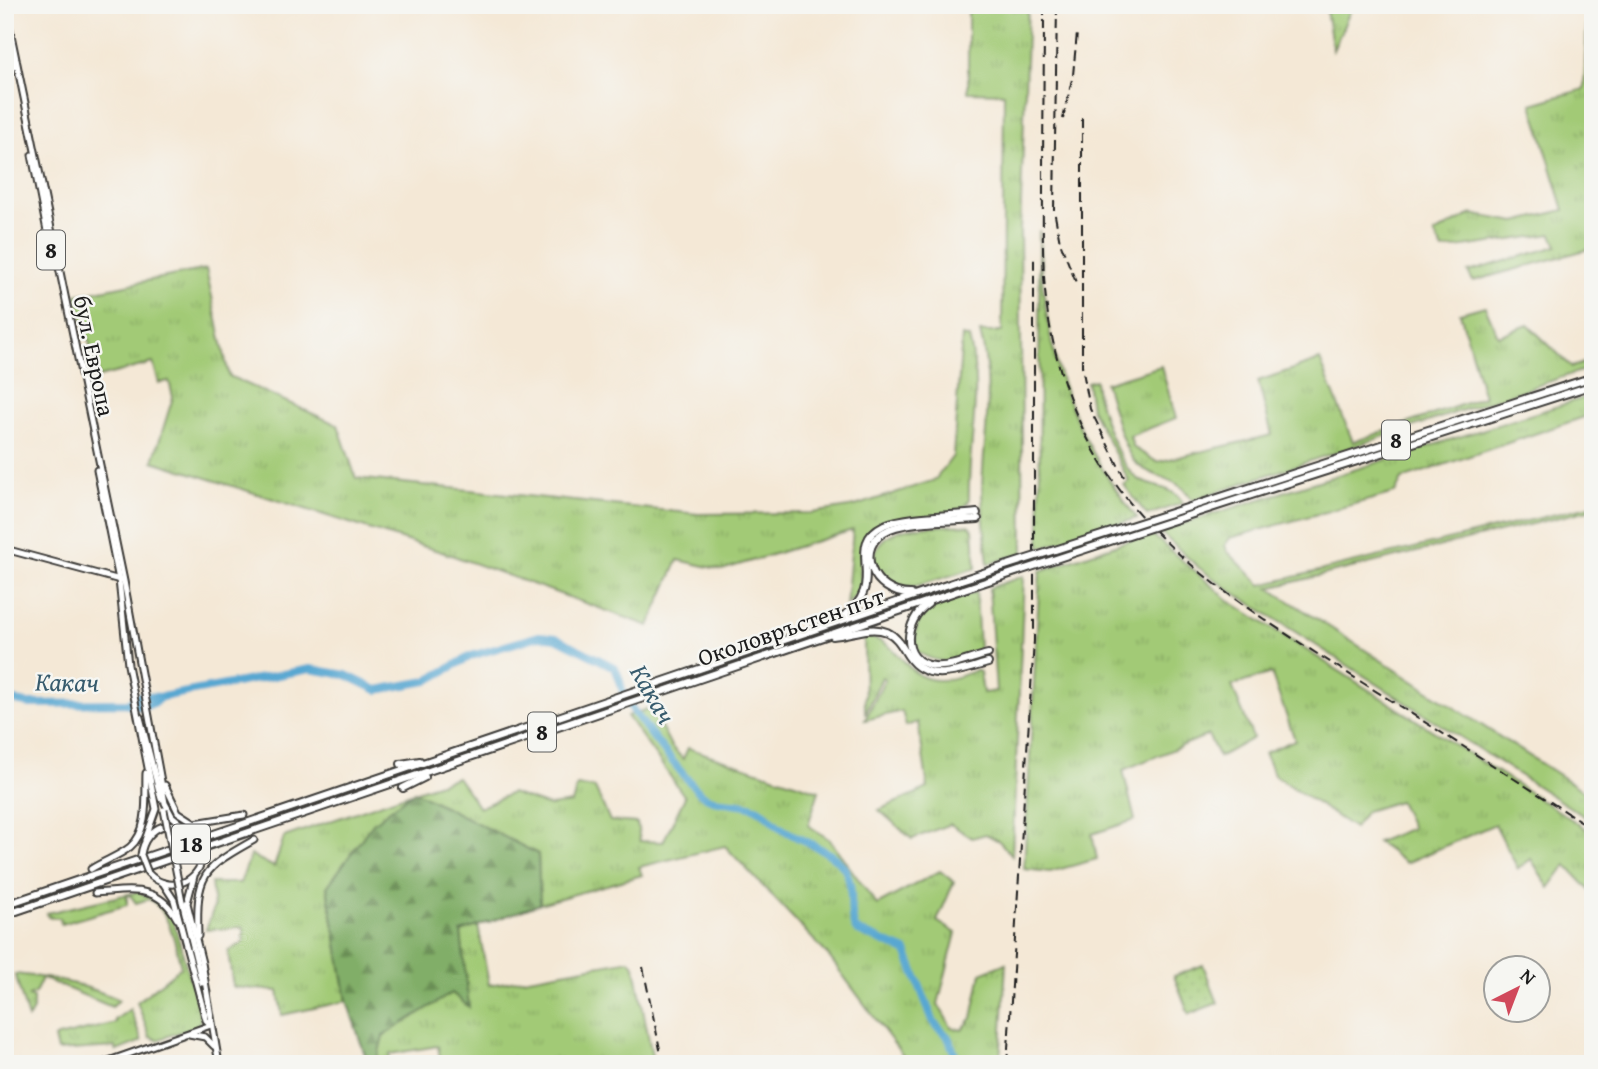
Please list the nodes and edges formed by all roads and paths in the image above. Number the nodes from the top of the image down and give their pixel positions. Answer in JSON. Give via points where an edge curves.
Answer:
{"nodes":[{"id":1,"x":5,"y":6,"type":"edge"},
{"id":2,"x":5,"y":25,"type":"edge"},
{"id":3,"x":1593,"y":377,"type":"edge"},
{"id":4,"x":1593,"y":385,"type":"edge"},
{"id":5,"x":1200,"y":507,"type":"junction"},
{"id":6,"x":5,"y":549,"type":"edge"},
{"id":7,"x":121,"y":581,"type":"junction"},
{"id":8,"x":940,"y":587,"type":"junction"},
{"id":9,"x":942,"y":596,"type":"junction"},
{"id":10,"x":834,"y":622,"type":"junction"},
{"id":11,"x":824,"y":636,"type":"junction"},
{"id":12,"x":754,"y":644,"type":"dead end"},
{"id":13,"x":988,"y":654,"type":"dead end"},
{"id":14,"x":742,"y":655,"type":"junction"},
{"id":15,"x":988,"y":663,"type":"dead end"},
{"id":16,"x":147,"y":713,"type":"junction"},
{"id":17,"x":139,"y":714,"type":"junction"},
{"id":18,"x":145,"y":728,"type":"junction"},
{"id":19,"x":485,"y":743,"type":"joint"},
{"id":20,"x":443,"y":758,"type":"junction"},
{"id":21,"x":462,"y":760,"type":"junction"},
{"id":22,"x":401,"y":764,"type":"dead end"},
{"id":23,"x":147,"y":766,"type":"junction"},
{"id":24,"x":160,"y":773,"type":"junction"},
{"id":25,"x":402,"y":788,"type":"dead end"},
{"id":26,"x":244,"y":815,"type":"dead end"},
{"id":27,"x":184,"y":826,"type":"junction"},
{"id":28,"x":254,"y":839,"type":"dead end"},
{"id":29,"x":145,"y":840,"type":"junction"},
{"id":30,"x":173,"y":856,"type":"junction"},
{"id":31,"x":91,"y":869,"type":"dead end"},
{"id":32,"x":194,"y":876,"type":"junction"},
{"id":33,"x":163,"y":883,"type":"junction"},
{"id":34,"x":95,"y":893,"type":"dead end"},
{"id":35,"x":5,"y":905,"type":"edge"},
{"id":36,"x":6,"y":915,"type":"edge"},
{"id":37,"x":182,"y":928,"type":"junction"},
{"id":38,"x":198,"y":949,"type":"junction"},
{"id":39,"x":198,"y":970,"type":"junction"},
{"id":40,"x":199,"y":991,"type":"junction"},
{"id":41,"x":207,"y":996,"type":"junction"},
{"id":42,"x":211,"y":1025,"type":"junction"},
{"id":43,"x":189,"y":1034,"type":"junction"},
{"id":44,"x":216,"y":1050,"type":"junction"},
{"id":45,"x":100,"y":1064,"type":"edge"},
{"id":46,"x":219,"y":1064,"type":"edge"}],
"edges":[{"from":1,"to":7,"type":"main road","name":"бул. Европа","number":"8"},
{"from":2,"to":7,"type":"main road","name":"бул. Европа","number":"8"},
{"from":3,"to":5,"type":"highway","name":"Околовръстен път","number":"8"},
{"from":4,"to":5,"type":"highway","name":"Околовръстен път","number":"8"},
{"from":5,"to":8,"type":"highway","name":"Околовръстен път","number":"8","bridge":true},
{"from":5,"to":9,"type":"highway","name":"Околовръстен път","number":"8","bridge":true},
{"from":6,"to":7,"type":"main road"},
{"from":7,"to":16,"type":"main road","name":"бул. Европа","number":"8"},
{"from":7,"to":17,"type":"main road","name":"бул. Европа","number":"8"},
{"from":8,"to":10,"type":"highway","name":"Околовръстен път","number":"8"},
{"from":8,"to":10,"type":"highway","via":[[902,594],[884,587],[871,569],[873,544],[891,529],[977,516],[892,523],[877,530],[865,548],[865,593]]},
{"from":9,"to":11,"type":"highway","name":"Околовръстен път","number":"8"},
{"from":9,"to":13,"type":"highway","via":[[911,620],[908,634],[913,652],[937,666]]},
{"from":10,"to":14,"type":"highway","name":"Околовръстен път","number":"8"},
{"from":11,"to":15,"type":"highway","via":[[887,632],[916,666],[932,674]]},
{"from":11,"to":21,"type":"highway","name":"Околовръстен път","number":"8"},
{"from":12,"to":14,"type":"highway"},
{"from":14,"to":19,"type":"highway","name":"Околовръстен път","number":"8"},
{"from":16,"to":18,"type":"main road","name":"бул. Европа"},
{"from":16,"to":24,"type":"main road","name":"бул. Европа","number":"8"},
{"from":17,"to":18,"type":"main road","name":"бул. Европа"},
{"from":17,"to":23,"type":"main road","name":"бул. Европа","number":"8"},
{"from":18,"to":30,"type":"main road","name":"бул. Европа","bridge":true},
{"from":19,"to":20,"type":"highway","name":"Околовръстен път","number":"18"},
{"from":20,"to":22,"type":"highway"},
{"from":20,"to":35,"type":"highway","name":"Околовръстен път","number":"18"},
{"from":21,"to":25,"type":"highway","number":"8"},
{"from":21,"to":30,"type":"highway","name":"Околовръстен път","number":"18"},
{"from":23,"to":29,"type":"main road","name":"бул. Европа","number":"8","via":[[156,814]]},
{"from":23,"to":31,"type":"main road","via":[[138,837],[130,847]]},
{"from":24,"to":26,"type":"main road","number":"8","via":[[174,807],[185,819],[201,824]]},
{"from":24,"to":27,"type":"main road","name":"бул. Европа","via":[[167,810]]},
{"from":27,"to":29,"type":"main road","via":[[161,826]]},
{"from":27,"to":32,"type":"main road","bridge":true,"via":[[197,836],[203,855]]},
{"from":28,"to":38,"type":"main road","via":[[214,862],[204,875],[197,909]]},
{"from":29,"to":33,"type":"main road","number":"8","bridge":true,"via":[[141,855],[148,873]]},
{"from":30,"to":36,"type":"highway","name":"Околовръстен път","number":"18"},
{"from":30,"to":39,"type":"main road","name":"бул. Европа","bridge":true},
{"from":32,"to":33,"type":"main road","via":[[178,884]]},
{"from":32,"to":38,"type":"main road","via":[[187,903]]},
{"from":33,"to":37,"type":"main road","via":[[172,893]]},
{"from":34,"to":37,"type":"main road","via":[[147,891],[167,904]]},
{"from":37,"to":40,"type":"main road"},
{"from":38,"to":41,"type":"main road"},
{"from":39,"to":40,"type":"main road"},
{"from":39,"to":41,"type":"main road"},
{"from":40,"to":42,"type":"main road"},
{"from":41,"to":42,"type":"main road"},
{"from":42,"to":43,"type":"main road"},
{"from":42,"to":44,"type":"main road"},
{"from":43,"to":44,"type":"main road","via":[[205,1037]]},
{"from":43,"to":45,"type":"main road"},
{"from":44,"to":46,"type":"main road"}]}
